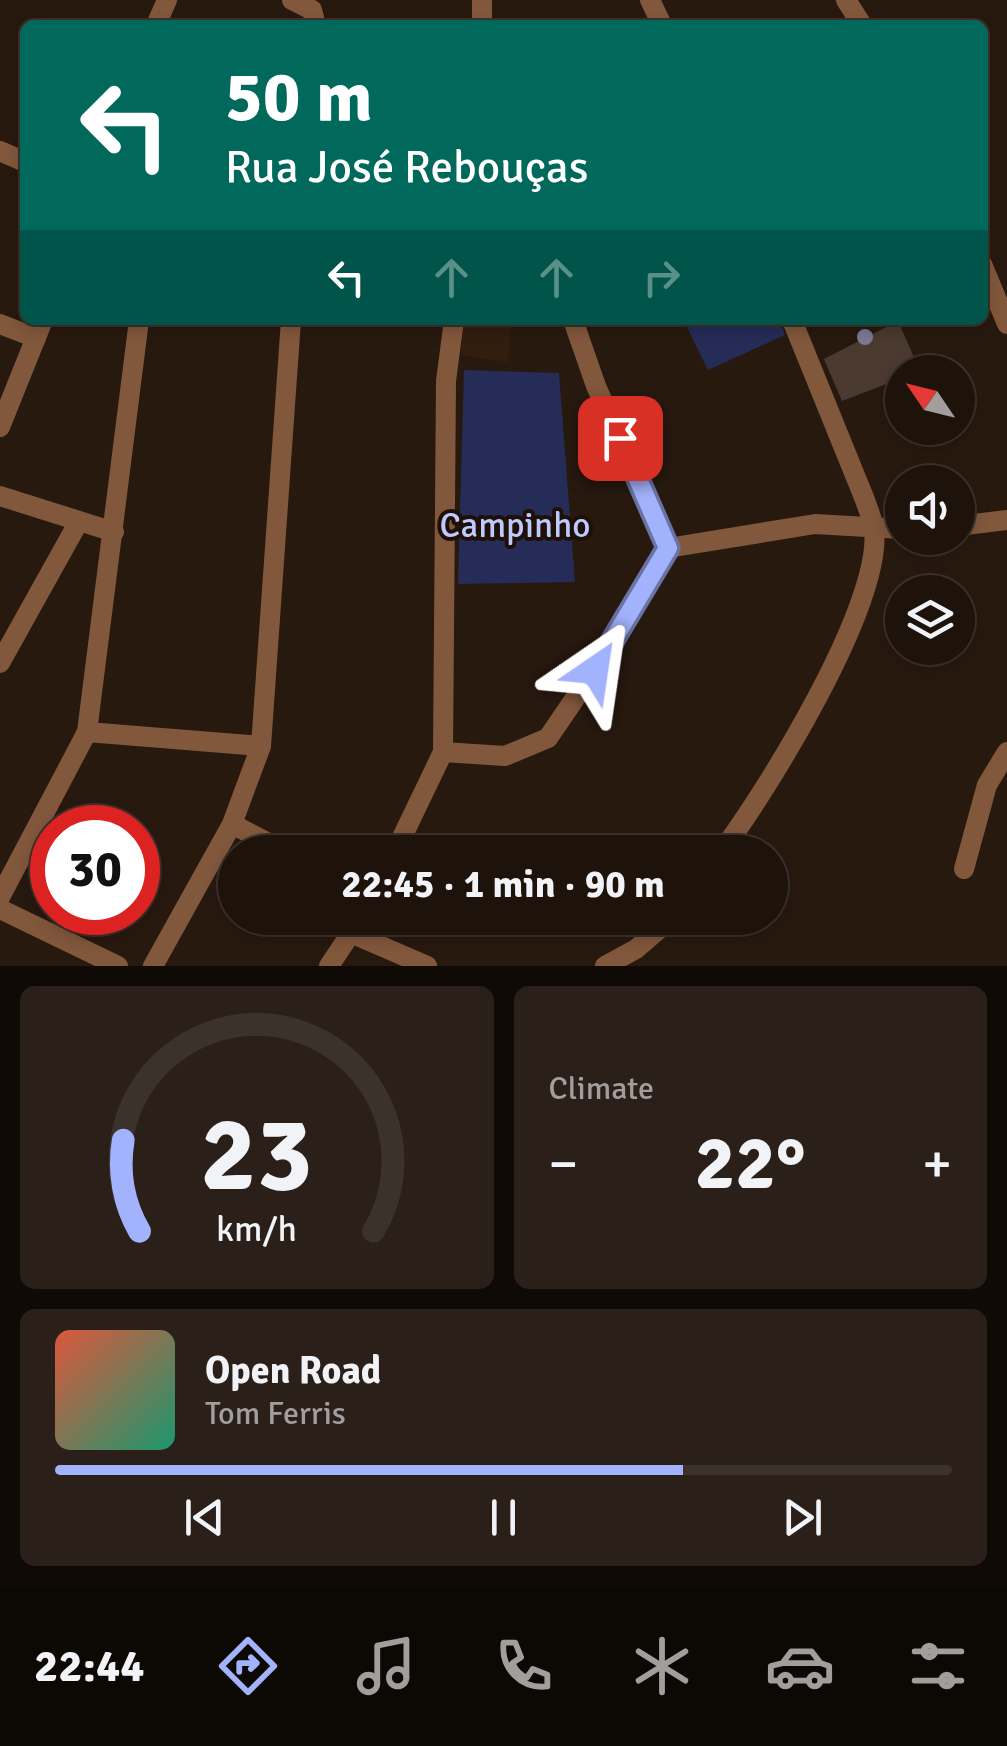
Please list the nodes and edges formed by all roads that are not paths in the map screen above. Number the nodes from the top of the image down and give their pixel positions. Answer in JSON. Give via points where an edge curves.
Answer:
{"nodes":[{"id":1,"x":292,"y":0,"type":"edge"},
{"id":2,"x":315,"y":20,"type":"edge"},
{"id":3,"x":988,"y":278,"type":"edge"},
{"id":4,"x":0,"y":324,"type":"edge"},
{"id":5,"x":1007,"y":324,"type":"edge"},
{"id":6,"x":138,"y":325,"type":"edge"},
{"id":7,"x":291,"y":325,"type":"edge"},
{"id":8,"x":453,"y":325,"type":"edge"},
{"id":9,"x":574,"y":325,"type":"edge"},
{"id":10,"x":794,"y":325,"type":"edge"},
{"id":11,"x":40,"y":329,"type":"edge"},
{"id":12,"x":0,"y":427,"type":"edge"},
{"id":13,"x":0,"y":496,"type":"edge"},
{"id":14,"x":1007,"y":520,"type":"edge"},
{"id":15,"x":78,"y":523,"type":"junction"},
{"id":16,"x":975,"y":524,"type":"edge"},
{"id":17,"x":885,"y":529,"type":"edge"},
{"id":18,"x":874,"y":530,"type":"junction"},
{"id":19,"x":114,"y":532,"type":"junction"},
{"id":20,"x":668,"y":548,"type":"junction"},
{"id":21,"x":0,"y":664,"type":"edge"},
{"id":22,"x":87,"y":732,"type":"junction"},
{"id":23,"x":262,"y":746,"type":"junction"},
{"id":24,"x":443,"y":752,"type":"junction"},
{"id":25,"x":1007,"y":752,"type":"edge"},
{"id":26,"x":232,"y":824,"type":"junction"},
{"id":27,"x":253,"y":835,"type":"edge"},
{"id":28,"x":403,"y":835,"type":"edge"},
{"id":29,"x":731,"y":835,"type":"edge"},
{"id":30,"x":964,"y":869,"type":"dead end"},
{"id":31,"x":0,"y":897,"type":"edge"},
{"id":32,"x":0,"y":909,"type":"edge"},
{"id":33,"x":350,"y":935,"type":"edge"},
{"id":34,"x":372,"y":935,"type":"edge"},
{"id":35,"x":652,"y":935,"type":"edge"},
{"id":36,"x":118,"y":966,"type":"edge"},
{"id":37,"x":153,"y":966,"type":"edge"},
{"id":38,"x":329,"y":966,"type":"edge"},
{"id":39,"x":427,"y":966,"type":"edge"},
{"id":40,"x":604,"y":966,"type":"edge"}],
"edges":[{"from":1,"to":2,"type":"street","via":[[312,10]]},
{"from":3,"to":5,"type":"street"},
{"from":4,"to":11,"type":"street"},
{"from":6,"to":19,"type":"street"},
{"from":7,"to":23,"type":"street"},
{"from":8,"to":24,"type":"street","via":[[446,381]]},
{"from":9,"to":20,"type":"street"},
{"from":10,"to":18,"type":"street"},
{"from":11,"to":12,"type":"street"},
{"from":13,"to":15,"type":"street"},
{"from":14,"to":16,"type":"street"},
{"from":15,"to":19,"type":"street"},
{"from":15,"to":21,"type":"street"},
{"from":17,"to":18,"type":"street"},
{"from":18,"to":20,"type":"street","via":[[814,524]]},
{"from":18,"to":29,"type":"street","via":[[872,562],[849,634]]},
{"from":19,"to":22,"type":"street"},
{"from":20,"to":24,"type":"street","via":[[548,738],[506,756]]},
{"from":22,"to":23,"type":"street"},
{"from":22,"to":31,"type":"street"},
{"from":23,"to":26,"type":"street"},
{"from":24,"to":28,"type":"street"},
{"from":25,"to":30,"type":"street","via":[[987,785]]},
{"from":26,"to":27,"type":"street"},
{"from":26,"to":37,"type":"street"},
{"from":32,"to":36,"type":"street"},
{"from":33,"to":38,"type":"street"},
{"from":34,"to":39,"type":"street"},
{"from":35,"to":40,"type":"street"}]}
